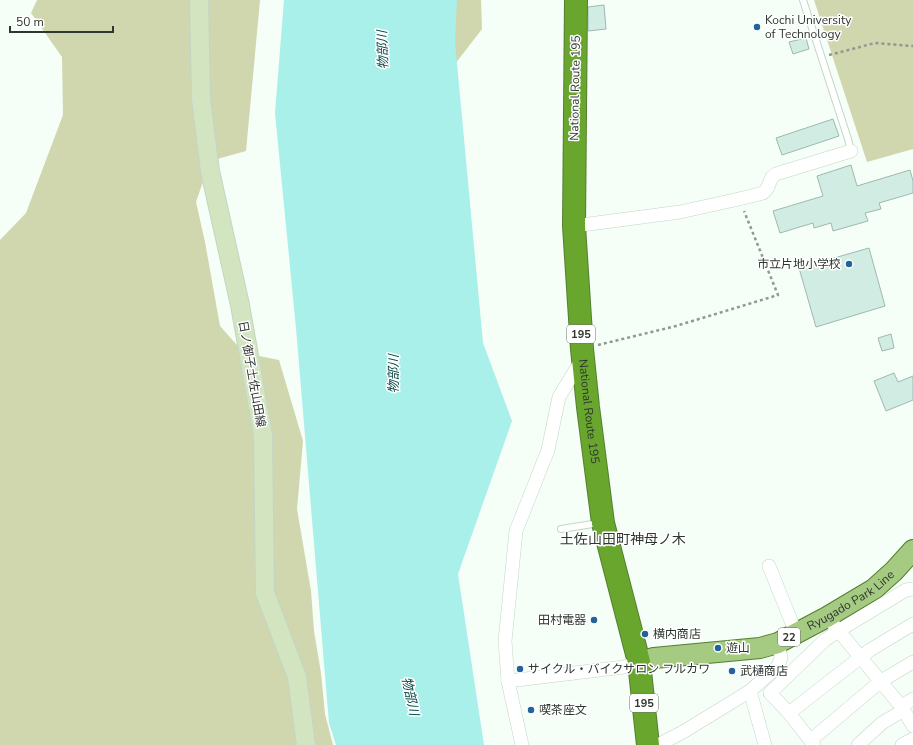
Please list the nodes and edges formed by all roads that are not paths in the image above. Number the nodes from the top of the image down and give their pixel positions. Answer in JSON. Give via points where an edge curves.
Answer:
{"nodes":[{"id":1,"x":199,"y":0,"type":"edge"},
{"id":2,"x":576,"y":0,"type":"edge"},
{"id":3,"x":803,"y":0,"type":"edge"},
{"id":4,"x":850,"y":151,"type":"joint"},
{"id":5,"x":574,"y":226,"type":"junction"},
{"id":6,"x":583,"y":353,"type":"junction"},
{"id":7,"x":604,"y":523,"type":"junction"},
{"id":8,"x":561,"y":529,"type":"dead end"},
{"id":9,"x":913,"y":550,"type":"edge"},
{"id":10,"x":769,"y":566,"type":"dead end"},
{"id":11,"x":913,"y":589,"type":"edge"},
{"id":12,"x":833,"y":624,"type":"junction"},
{"id":13,"x":913,"y":624,"type":"edge"},
{"id":14,"x":796,"y":633,"type":"junction"},
{"id":15,"x":778,"y":643,"type":"junction"},
{"id":16,"x":860,"y":657,"type":"junction"},
{"id":17,"x":639,"y":662,"type":"junction"},
{"id":18,"x":913,"y":662,"type":"edge"},
{"id":19,"x":508,"y":681,"type":"junction"},
{"id":20,"x":881,"y":681,"type":"junction"},
{"id":21,"x":750,"y":691,"type":"junction"},
{"id":22,"x":913,"y":699,"type":"edge"},
{"id":23,"x":903,"y":708,"type":"junction"},
{"id":24,"x":789,"y":713,"type":"junction"},
{"id":25,"x":913,"y":726,"type":"edge"},
{"id":26,"x":913,"y":739,"type":"edge"},
{"id":27,"x":812,"y":743,"type":"edge"},
{"id":28,"x":306,"y":745,"type":"edge"},
{"id":29,"x":522,"y":745,"type":"edge"},
{"id":30,"x":648,"y":745,"type":"edge"},
{"id":31,"x":658,"y":745,"type":"edge"},
{"id":32,"x":765,"y":745,"type":"edge"},
{"id":33,"x":858,"y":745,"type":"edge"},
{"id":34,"x":902,"y":745,"type":"edge"}],
"edges":[{"from":1,"to":28,"type":"main road","name":"日ノ御子土佐山田線","via":[[201,99],[210,171],[240,304],[263,435],[265,593],[297,677]]},
{"from":2,"to":5,"type":"highway","name":"National Route 195","number":"195"},
{"from":3,"to":4,"type":"lane"},
{"from":4,"to":5,"type":"street","via":[[776,174],[763,193],[739,200],[680,212]]},
{"from":5,"to":6,"type":"highway","name":"National Route 195","number":"195"},
{"from":6,"to":7,"type":"highway","name":"National Route 195","number":"195"},
{"from":6,"to":19,"type":"street","via":[[559,397],[548,450],[516,531],[505,641]]},
{"from":7,"to":8,"type":"lane"},
{"from":7,"to":17,"type":"highway","name":"National Route 195","number":"195"},
{"from":9,"to":12,"type":"main road","name":"Ryugado Park Line","number":"22","via":[[894,571]]},
{"from":10,"to":14,"type":"street"},
{"from":11,"to":12,"type":"street"},
{"from":12,"to":14,"type":"main road","name":"Ryugado Park Line","number":"22"},
{"from":12,"to":16,"type":"street"},
{"from":12,"to":24,"type":"street","via":[[825,640],[770,693]]},
{"from":13,"to":16,"type":"street"},
{"from":14,"to":15,"type":"main road","name":"Ryugado Park Line","number":"22"},
{"from":15,"to":17,"type":"main road","name":"Ryugado Park Line","number":"22","via":[[732,652],[654,658]]},
{"from":15,"to":21,"type":"street","via":[[781,658],[778,666]]},
{"from":16,"to":20,"type":"street"},
{"from":16,"to":24,"type":"street"},
{"from":17,"to":19,"type":"street","via":[[624,667]]},
{"from":17,"to":30,"type":"highway","name":"National Route 195","number":"195"},
{"from":18,"to":20,"type":"street"},
{"from":19,"to":29,"type":"street"},
{"from":20,"to":23,"type":"street"},
{"from":20,"to":27,"type":"street"},
{"from":21,"to":31,"type":"street"},
{"from":21,"to":32,"type":"street"},
{"from":22,"to":23,"type":"street"},
{"from":23,"to":25,"type":"street"},
{"from":23,"to":33,"type":"street"},
{"from":24,"to":27,"type":"street"},
{"from":26,"to":34,"type":"street"}]}
